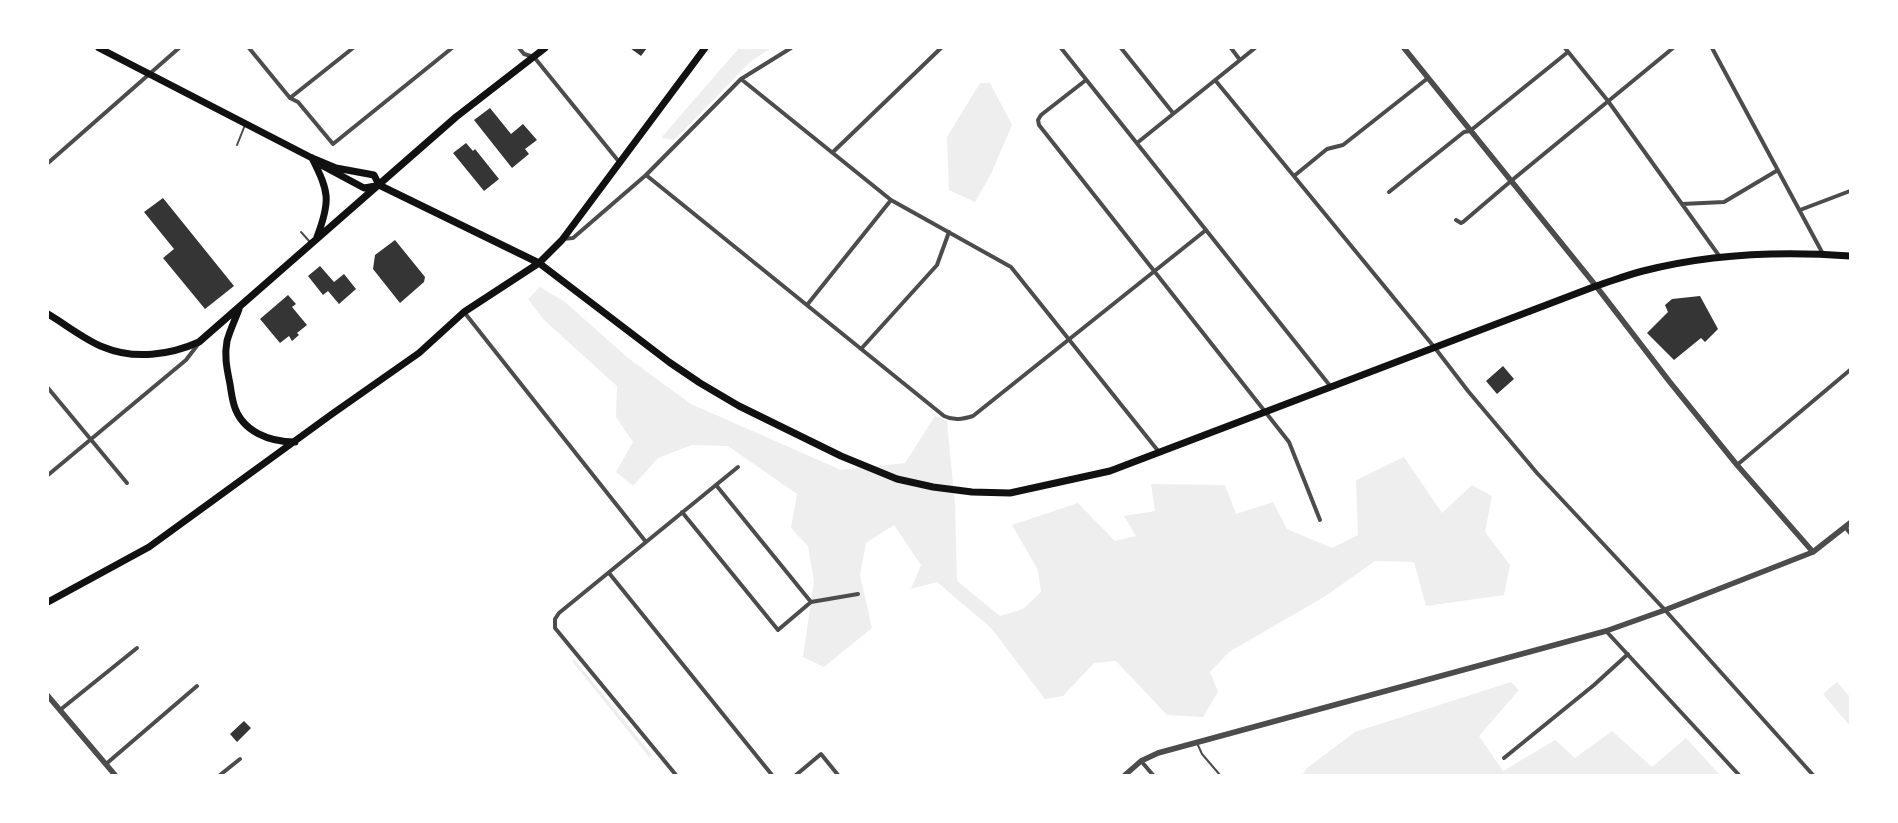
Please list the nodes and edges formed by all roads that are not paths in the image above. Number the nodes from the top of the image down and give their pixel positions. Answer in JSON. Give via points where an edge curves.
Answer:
{"nodes":[{"id":1,"x":99,"y":48,"type":"edge"},
{"id":2,"x":179,"y":48,"type":"edge"},
{"id":3,"x":249,"y":48,"type":"edge"},
{"id":4,"x":353,"y":48,"type":"edge"},
{"id":5,"x":452,"y":48,"type":"edge"},
{"id":6,"x":519,"y":48,"type":"edge"},
{"id":7,"x":545,"y":48,"type":"edge"},
{"id":8,"x":705,"y":48,"type":"edge"},
{"id":9,"x":791,"y":48,"type":"edge"},
{"id":10,"x":941,"y":48,"type":"edge"},
{"id":11,"x":1061,"y":48,"type":"edge"},
{"id":12,"x":1121,"y":48,"type":"edge"},
{"id":13,"x":1231,"y":48,"type":"edge"},
{"id":14,"x":1255,"y":48,"type":"edge"},
{"id":15,"x":1404,"y":48,"type":"edge"},
{"id":16,"x":1673,"y":48,"type":"edge"},
{"id":17,"x":1712,"y":48,"type":"edge"},
{"id":18,"x":1566,"y":50,"type":"edge"},
{"id":19,"x":534,"y":57,"type":"junction"},
{"id":20,"x":1240,"y":60,"type":"junction"},
{"id":21,"x":149,"y":74,"type":"junction"},
{"id":22,"x":741,"y":78,"type":"junction"},
{"id":23,"x":1428,"y":78,"type":"junction"},
{"id":24,"x":1086,"y":80,"type":"junction"},
{"id":25,"x":1215,"y":80,"type":"junction"},
{"id":26,"x":290,"y":98,"type":"junction"},
{"id":27,"x":1608,"y":101,"type":"junction"},
{"id":28,"x":1173,"y":113,"type":"junction"},
{"id":29,"x":246,"y":124,"type":"junction"},
{"id":30,"x":1470,"y":131,"type":"junction"},
{"id":31,"x":1137,"y":143,"type":"junction"},
{"id":32,"x":238,"y":145,"type":"dead end"},
{"id":33,"x":833,"y":152,"type":"junction"},
{"id":34,"x":312,"y":158,"type":"junction"},
{"id":35,"x":48,"y":163,"type":"edge"},
{"id":36,"x":620,"y":163,"type":"junction"},
{"id":37,"x":1778,"y":170,"type":"junction"},
{"id":38,"x":646,"y":175,"type":"junction"},
{"id":39,"x":1294,"y":176,"type":"junction"},
{"id":40,"x":1511,"y":181,"type":"junction"},
{"id":41,"x":379,"y":185,"type":"junction"},
{"id":42,"x":1850,"y":191,"type":"edge"},
{"id":43,"x":1389,"y":192,"type":"dead end"},
{"id":44,"x":892,"y":200,"type":"junction"},
{"id":45,"x":1682,"y":204,"type":"junction"},
{"id":46,"x":1800,"y":210,"type":"junction"},
{"id":47,"x":1456,"y":220,"type":"dead end"},
{"id":48,"x":1206,"y":230,"type":"junction"},
{"id":49,"x":301,"y":232,"type":"dead end"},
{"id":50,"x":949,"y":232,"type":"junction"},
{"id":51,"x":317,"y":237,"type":"junction"},
{"id":52,"x":562,"y":240,"type":"junction"},
{"id":53,"x":311,"y":243,"type":"junction"},
{"id":54,"x":1823,"y":254,"type":"junction"},
{"id":55,"x":1850,"y":256,"type":"edge"},
{"id":56,"x":1720,"y":257,"type":"junction"},
{"id":57,"x":539,"y":263,"type":"junction"},
{"id":58,"x":1156,"y":272,"type":"junction"},
{"id":59,"x":1596,"y":286,"type":"junction"},
{"id":60,"x":807,"y":305,"type":"junction"},
{"id":61,"x":240,"y":307,"type":"junction"},
{"id":62,"x":464,"y":312,"type":"junction"},
{"id":63,"x":48,"y":314,"type":"edge"},
{"id":64,"x":1069,"y":340,"type":"junction"},
{"id":65,"x":199,"y":342,"type":"junction"},
{"id":66,"x":1435,"y":348,"type":"junction"},
{"id":67,"x":861,"y":349,"type":"junction"},
{"id":68,"x":1850,"y":370,"type":"edge"},
{"id":69,"x":1331,"y":387,"type":"junction"},
{"id":70,"x":48,"y":388,"type":"edge"},
{"id":71,"x":1265,"y":412,"type":"junction"},
{"id":72,"x":92,"y":440,"type":"junction"},
{"id":73,"x":296,"y":442,"type":"junction"},
{"id":74,"x":1159,"y":452,"type":"junction"},
{"id":75,"x":1737,"y":465,"type":"junction"},
{"id":76,"x":738,"y":467,"type":"dead end"},
{"id":77,"x":48,"y":475,"type":"edge"},
{"id":78,"x":127,"y":483,"type":"dead end"},
{"id":79,"x":716,"y":484,"type":"junction"},
{"id":80,"x":682,"y":512,"type":"junction"},
{"id":81,"x":1320,"y":520,"type":"dead end"},
{"id":82,"x":1850,"y":523,"type":"edge"},
{"id":83,"x":1845,"y":527,"type":"junction"},
{"id":84,"x":1850,"y":533,"type":"edge"},
{"id":85,"x":646,"y":542,"type":"junction"},
{"id":86,"x":1813,"y":552,"type":"junction"},
{"id":87,"x":609,"y":573,"type":"junction"},
{"id":88,"x":858,"y":594,"type":"dead end"},
{"id":89,"x":48,"y":602,"type":"edge"},
{"id":90,"x":811,"y":602,"type":"junction"},
{"id":91,"x":1665,"y":610,"type":"junction"},
{"id":92,"x":1606,"y":631,"type":"junction"},
{"id":93,"x":137,"y":648,"type":"dead end"},
{"id":94,"x":1628,"y":654,"type":"junction"},
{"id":95,"x":197,"y":686,"type":"dead end"},
{"id":96,"x":48,"y":696,"type":"edge"},
{"id":97,"x":60,"y":710,"type":"junction"},
{"id":98,"x":1197,"y":742,"type":"junction"},
{"id":99,"x":1504,"y":758,"type":"dead end"},
{"id":100,"x":240,"y":759,"type":"dead end"},
{"id":101,"x":1141,"y":761,"type":"junction"},
{"id":102,"x":106,"y":764,"type":"junction"},
{"id":103,"x":111,"y":774,"type":"edge"},
{"id":104,"x":220,"y":775,"type":"edge"},
{"id":105,"x":676,"y":775,"type":"edge"},
{"id":106,"x":772,"y":775,"type":"edge"},
{"id":107,"x":796,"y":775,"type":"edge"},
{"id":108,"x":838,"y":775,"type":"edge"},
{"id":109,"x":1125,"y":775,"type":"edge"},
{"id":110,"x":1153,"y":775,"type":"edge"},
{"id":111,"x":1220,"y":775,"type":"edge"},
{"id":112,"x":1738,"y":775,"type":"edge"},
{"id":113,"x":1813,"y":775,"type":"edge"}],
"edges":[{"from":1,"to":21,"type":"main road"},
{"from":2,"to":21,"type":"street"},
{"from":3,"to":26,"type":"street"},
{"from":4,"to":26,"type":"street"},
{"from":5,"to":26,"type":"street","via":[[333,144],[298,102]]},
{"from":6,"to":19,"type":"street","via":[[524,54]]},
{"from":7,"to":19,"type":"main road"},
{"from":8,"to":36,"type":"main road"},
{"from":9,"to":22,"type":"street"},
{"from":10,"to":33,"type":"street"},
{"from":11,"to":24,"type":"street"},
{"from":12,"to":28,"type":"street"},
{"from":13,"to":20,"type":"street"},
{"from":14,"to":20,"type":"street"},
{"from":15,"to":23,"type":"street"},
{"from":16,"to":27,"type":"street"},
{"from":17,"to":37,"type":"street"},
{"from":18,"to":27,"type":"street"},
{"from":18,"to":30,"type":"street"},
{"from":19,"to":36,"type":"street"},
{"from":19,"to":41,"type":"main road","via":[[456,117]]},
{"from":20,"to":25,"type":"street"},
{"from":21,"to":29,"type":"main road"},
{"from":21,"to":35,"type":"street"},
{"from":22,"to":33,"type":"street"},
{"from":22,"to":38,"type":"street"},
{"from":23,"to":30,"type":"street"},
{"from":23,"to":39,"type":"street","via":[[1343,145],[1327,149]]},
{"from":24,"to":31,"type":"street"},
{"from":24,"to":58,"type":"street","via":[[1041,114],[1039,125]]},
{"from":25,"to":28,"type":"street"},
{"from":25,"to":39,"type":"street"},
{"from":27,"to":40,"type":"street"},
{"from":27,"to":45,"type":"street"},
{"from":28,"to":31,"type":"street"},
{"from":29,"to":32,"type":"lane"},
{"from":29,"to":34,"type":"main road"},
{"from":30,"to":40,"type":"street"},
{"from":30,"to":43,"type":"street","via":[[1464,132]]},
{"from":31,"to":48,"type":"street"},
{"from":33,"to":44,"type":"street"},
{"from":34,"to":41,"type":"main road","via":[[364,188]]},
{"from":34,"to":41,"type":"main road","via":[[336,168],[374,175]]},
{"from":34,"to":51,"type":"main road","via":[[323,179],[327,197],[325,217]]},
{"from":36,"to":52,"type":"main road"},
{"from":37,"to":45,"type":"street","via":[[1724,202]]},
{"from":37,"to":46,"type":"street"},
{"from":38,"to":52,"type":"street","via":[[573,238]]},
{"from":38,"to":60,"type":"street"},
{"from":39,"to":66,"type":"street"},
{"from":40,"to":47,"type":"street","via":[[1463,222]]},
{"from":40,"to":59,"type":"street"},
{"from":41,"to":51,"type":"main road"},
{"from":41,"to":57,"type":"main road"},
{"from":42,"to":46,"type":"street"},
{"from":44,"to":50,"type":"street"},
{"from":44,"to":60,"type":"street"},
{"from":45,"to":56,"type":"street"},
{"from":46,"to":54,"type":"street"},
{"from":48,"to":58,"type":"street"},
{"from":48,"to":69,"type":"street"},
{"from":49,"to":53,"type":"lane"},
{"from":50,"to":64,"type":"street","via":[[1011,267]]},
{"from":50,"to":67,"type":"street","via":[[937,265]]},
{"from":51,"to":53,"type":"main road"},
{"from":52,"to":57,"type":"main road"},
{"from":53,"to":61,"type":"main road"},
{"from":54,"to":55,"type":"main road"},
{"from":54,"to":56,"type":"main road"},
{"from":56,"to":59,"type":"main road","via":[[1643,271]]},
{"from":57,"to":62,"type":"main road"},
{"from":57,"to":74,"type":"main road","via":[[700,383],[787,430],[897,479],[972,492],[1010,492],[1095,476]]},
{"from":58,"to":64,"type":"street"},
{"from":58,"to":71,"type":"street"},
{"from":59,"to":66,"type":"main road"},
{"from":59,"to":75,"type":"street","via":[[1669,382]]},
{"from":60,"to":67,"type":"street"},
{"from":61,"to":65,"type":"main road"},
{"from":61,"to":73,"type":"main road","via":[[226,354],[234,405],[245,423],[262,436],[277,441]]},
{"from":62,"to":73,"type":"main road","via":[[419,353]]},
{"from":62,"to":85,"type":"street"},
{"from":63,"to":65,"type":"main road","via":[[103,347],[120,352],[160,354],[181,350]]},
{"from":64,"to":67,"type":"street","via":[[973,416],[962,419],[944,416]]},
{"from":64,"to":74,"type":"street"},
{"from":65,"to":72,"type":"street","via":[[186,360]]},
{"from":66,"to":69,"type":"main road"},
{"from":66,"to":91,"type":"street","via":[[1537,473]]},
{"from":68,"to":75,"type":"street"},
{"from":69,"to":71,"type":"main road"},
{"from":70,"to":72,"type":"street"},
{"from":71,"to":74,"type":"main road"},
{"from":71,"to":81,"type":"street","via":[[1289,442]]},
{"from":72,"to":77,"type":"street"},
{"from":72,"to":78,"type":"street"},
{"from":73,"to":89,"type":"main road","via":[[149,547]]},
{"from":75,"to":86,"type":"street"},
{"from":76,"to":79,"type":"street"},
{"from":79,"to":80,"type":"street"},
{"from":79,"to":90,"type":"street"},
{"from":80,"to":85,"type":"street"},
{"from":80,"to":90,"type":"street","via":[[778,630]]},
{"from":82,"to":83,"type":"street"},
{"from":83,"to":84,"type":"street"},
{"from":83,"to":86,"type":"street"},
{"from":85,"to":87,"type":"street"},
{"from":86,"to":91,"type":"street"},
{"from":87,"to":105,"type":"street","via":[[559,613],[555,619],[555,628]]},
{"from":87,"to":106,"type":"street"},
{"from":88,"to":90,"type":"street"},
{"from":91,"to":92,"type":"street"},
{"from":91,"to":113,"type":"street"},
{"from":92,"to":94,"type":"street"},
{"from":92,"to":98,"type":"street"},
{"from":93,"to":97,"type":"street"},
{"from":94,"to":99,"type":"street"},
{"from":94,"to":112,"type":"street"},
{"from":95,"to":102,"type":"street"},
{"from":96,"to":97,"type":"street"},
{"from":97,"to":102,"type":"street"},
{"from":98,"to":101,"type":"street","via":[[1158,752]]},
{"from":98,"to":111,"type":"lane","via":[[1202,754]]},
{"from":100,"to":104,"type":"street"},
{"from":101,"to":109,"type":"street"},
{"from":101,"to":110,"type":"street"},
{"from":102,"to":103,"type":"street"},
{"from":107,"to":108,"type":"street","via":[[821,754]]}]}
